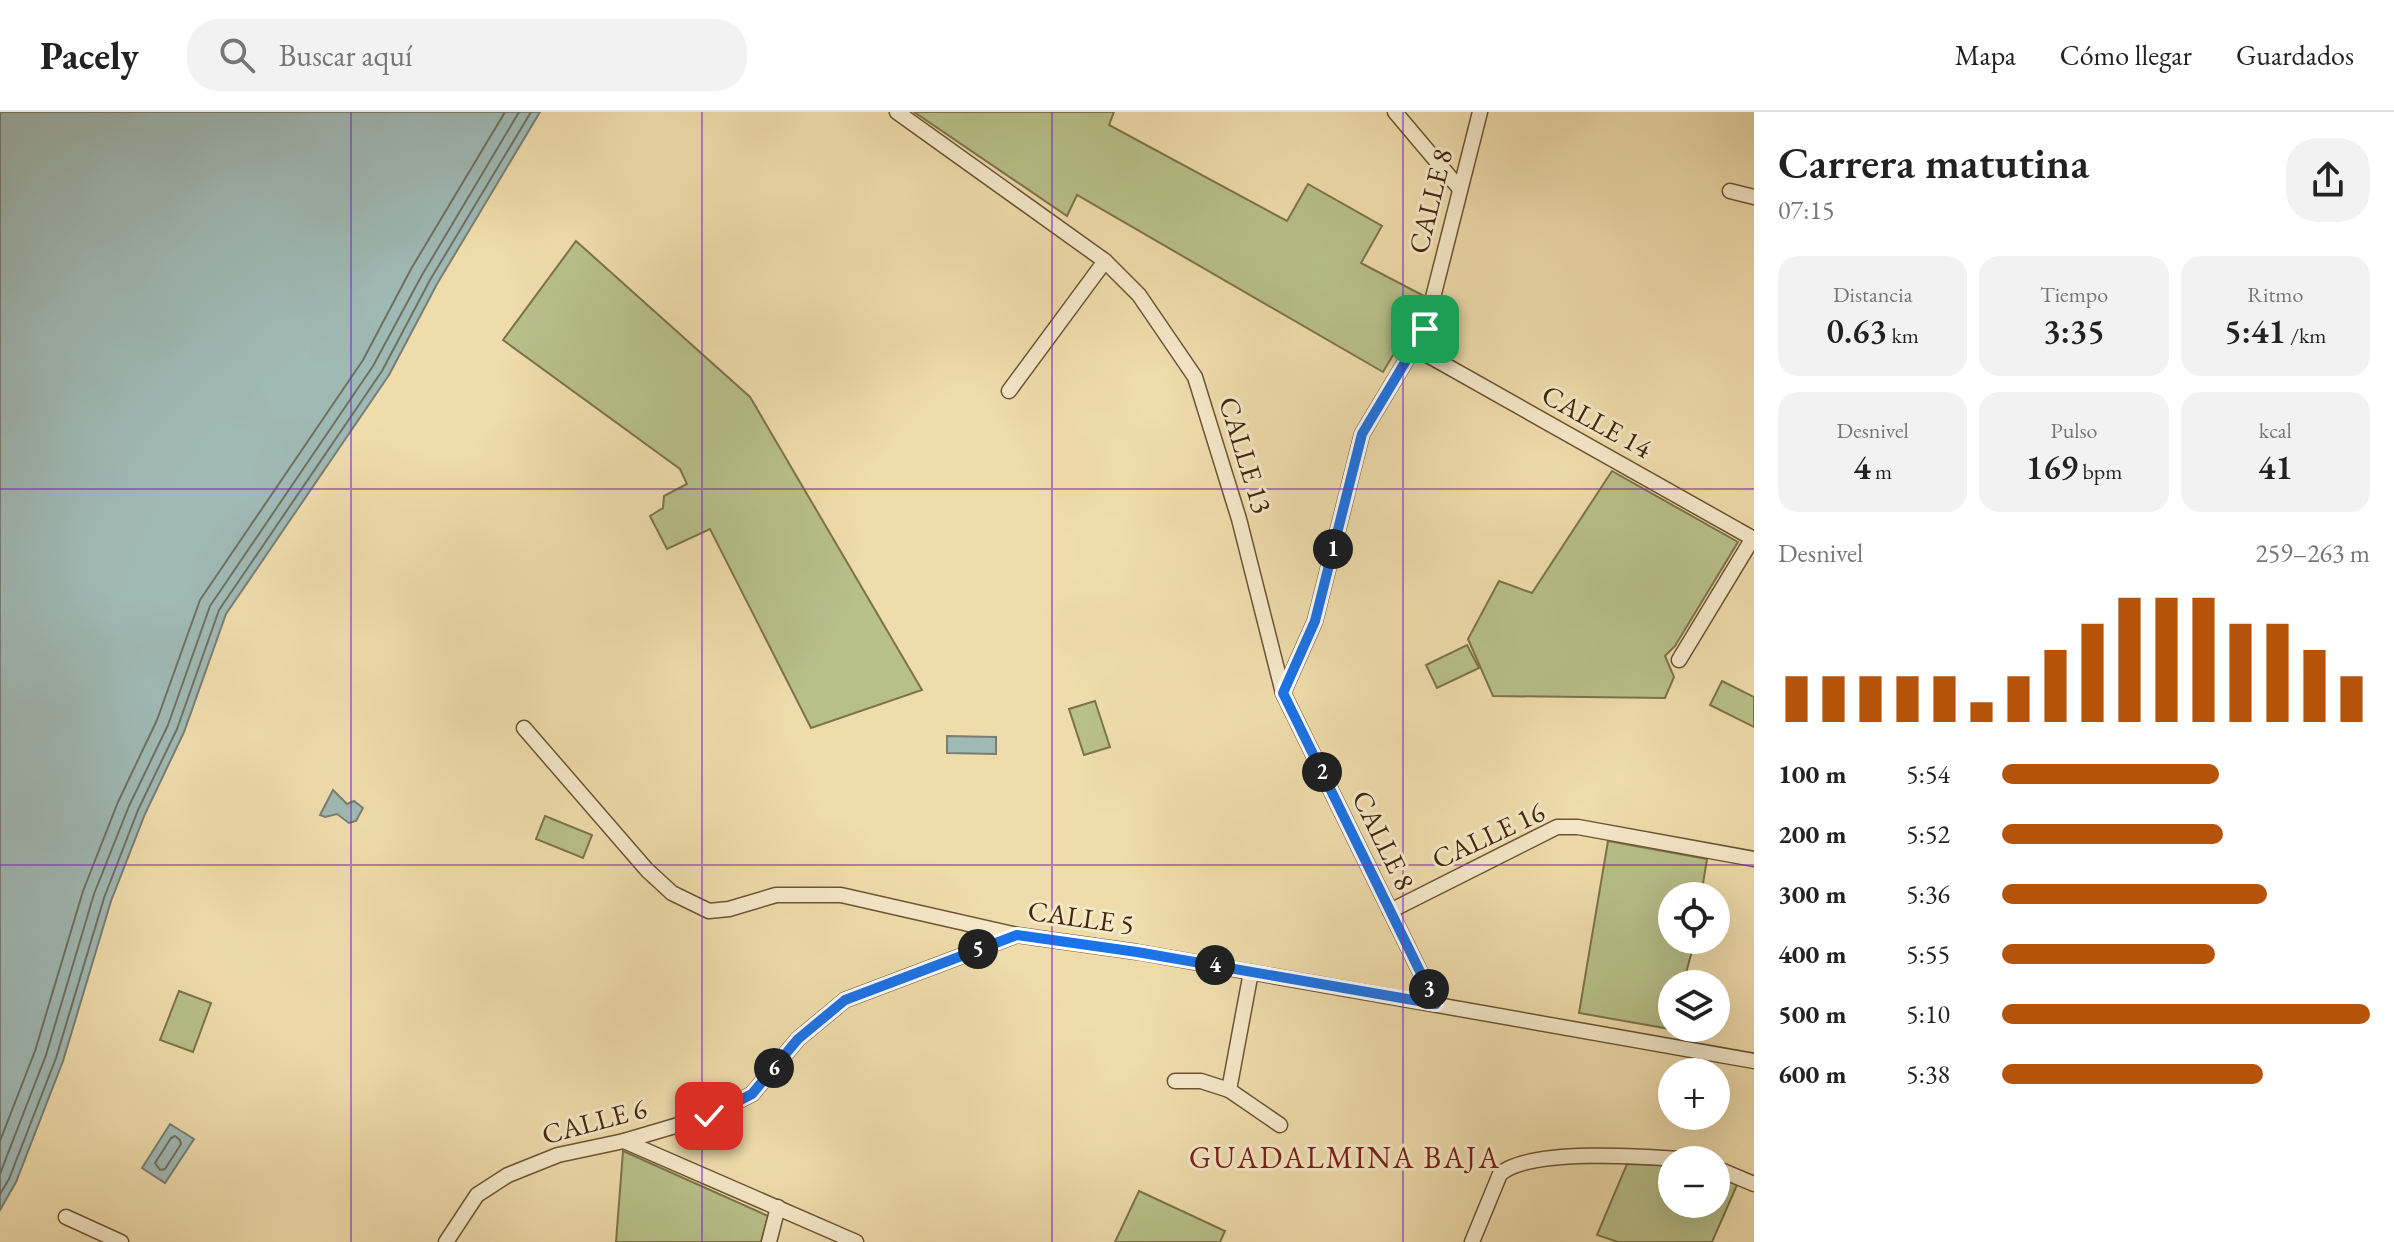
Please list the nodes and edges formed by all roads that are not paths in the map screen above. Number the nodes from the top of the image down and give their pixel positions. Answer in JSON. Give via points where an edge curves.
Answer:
{"nodes":[{"id":1,"x":897,"y":112,"type":"edge"},
{"id":2,"x":1395,"y":112,"type":"edge"},
{"id":3,"x":1480,"y":112,"type":"edge"},
{"id":4,"x":1460,"y":189,"type":"junction"},
{"id":5,"x":1730,"y":191,"type":"dead end"},
{"id":6,"x":1754,"y":197,"type":"edge"},
{"id":7,"x":1105,"y":261,"type":"junction"},
{"id":8,"x":1415,"y":348,"type":"junction"},
{"id":9,"x":1009,"y":391,"type":"dead end"},
{"id":10,"x":1753,"y":538,"type":"edge"},
{"id":11,"x":1679,"y":660,"type":"dead end"},
{"id":12,"x":1283,"y":693,"type":"junction"},
{"id":13,"x":524,"y":728,"type":"dead end"},
{"id":14,"x":1754,"y":859,"type":"edge"},
{"id":15,"x":1390,"y":911,"type":"junction"},
{"id":16,"x":1017,"y":935,"type":"junction"},
{"id":17,"x":1251,"y":972,"type":"junction"},
{"id":18,"x":1436,"y":1004,"type":"junction"},
{"id":19,"x":1754,"y":1061,"type":"edge"},
{"id":20,"x":1175,"y":1081,"type":"dead end"},
{"id":21,"x":1229,"y":1090,"type":"junction"},
{"id":22,"x":1280,"y":1125,"type":"dead end"},
{"id":23,"x":624,"y":1141,"type":"junction"},
{"id":24,"x":1658,"y":1159,"type":"edge"},
{"id":25,"x":1730,"y":1174,"type":"edge"},
{"id":26,"x":1754,"y":1184,"type":"edge"},
{"id":27,"x":778,"y":1207,"type":"junction"},
{"id":28,"x":66,"y":1217,"type":"dead end"},
{"id":29,"x":121,"y":1242,"type":"edge"},
{"id":30,"x":446,"y":1242,"type":"edge"},
{"id":31,"x":769,"y":1242,"type":"edge"},
{"id":32,"x":856,"y":1242,"type":"edge"},
{"id":33,"x":1472,"y":1242,"type":"edge"}],
"edges":[{"from":1,"to":7,"type":"street","name":"CALLE 13"},
{"from":2,"to":4,"type":"street"},
{"from":3,"to":4,"type":"street","name":"CALLE 8"},
{"from":4,"to":8,"type":"street","name":"CALLE 8","via":[[1425,329]]},
{"from":5,"to":6,"type":"street"},
{"from":7,"to":9,"type":"street"},
{"from":7,"to":12,"type":"street","name":"CALLE 13","via":[[1139,295],[1195,377],[1239,519]]},
{"from":8,"to":10,"type":"street","name":"CALLE 14"},
{"from":8,"to":12,"type":"street","name":"CALLE 8","via":[[1362,434],[1315,621]]},
{"from":10,"to":11,"type":"street"},
{"from":12,"to":15,"type":"street","name":"CALLE 8"},
{"from":13,"to":16,"type":"street","name":"CALLE 5","via":[[647,870],[672,893],[709,911],[776,895],[841,895]]},
{"from":14,"to":15,"type":"street","name":"CALLE 16","via":[[1557,827]]},
{"from":15,"to":18,"type":"street","name":"CALLE 8"},
{"from":16,"to":17,"type":"street","name":"CALLE 5"},
{"from":16,"to":23,"type":"street","name":"CALLE 6","via":[[845,1000],[798,1039],[752,1094],[709,1116]]},
{"from":17,"to":18,"type":"street","name":"CALLE 5"},
{"from":17,"to":21,"type":"street"},
{"from":18,"to":19,"type":"street","name":"CALLE 5"},
{"from":20,"to":21,"type":"street","via":[[1201,1081]]},
{"from":21,"to":22,"type":"street"},
{"from":23,"to":27,"type":"street"},
{"from":23,"to":30,"type":"street","name":"CALLE 6","via":[[558,1155],[508,1175],[477,1195]]},
{"from":24,"to":33,"type":"street","via":[[1572,1157],[1509,1167],[1500,1174]]},
{"from":25,"to":26,"type":"street"},
{"from":27,"to":31,"type":"street"},
{"from":27,"to":32,"type":"street"},
{"from":28,"to":29,"type":"street"}]}
